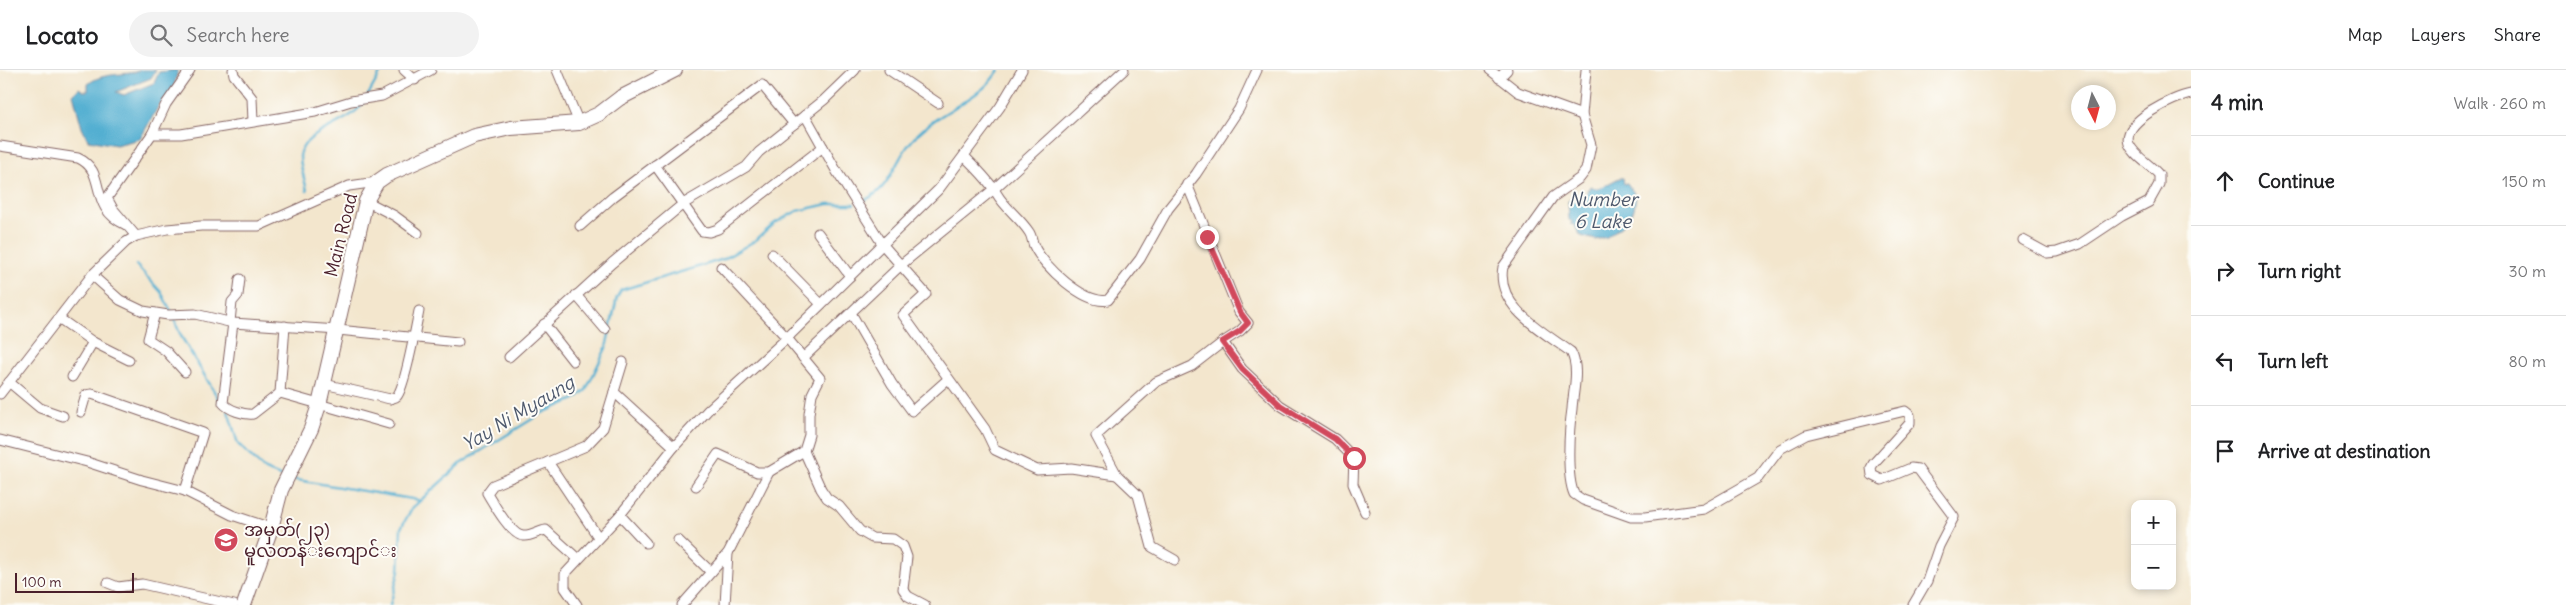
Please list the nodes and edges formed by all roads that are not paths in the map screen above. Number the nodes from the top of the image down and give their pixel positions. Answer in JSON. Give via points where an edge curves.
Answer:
{"nodes":[{"id":1,"x":190,"y":70,"type":"edge"},
{"id":2,"x":233,"y":70,"type":"edge"},
{"id":3,"x":404,"y":70,"type":"edge"},
{"id":4,"x":431,"y":70,"type":"edge"},
{"id":5,"x":558,"y":70,"type":"edge"},
{"id":6,"x":675,"y":70,"type":"edge"},
{"id":7,"x":841,"y":70,"type":"edge"},
{"id":8,"x":855,"y":70,"type":"edge"},
{"id":9,"x":889,"y":70,"type":"edge"},
{"id":10,"x":1022,"y":70,"type":"edge"},
{"id":11,"x":1124,"y":70,"type":"edge"},
{"id":12,"x":1257,"y":70,"type":"edge"},
{"id":13,"x":1490,"y":70,"type":"edge"},
{"id":14,"x":1507,"y":70,"type":"edge"},
{"id":15,"x":1586,"y":70,"type":"edge"},
{"id":16,"x":1498,"y":78,"type":"junction"},
{"id":17,"x":415,"y":80,"type":"junction"},
{"id":18,"x":844,"y":80,"type":"junction"},
{"id":19,"x":2191,"y":94,"type":"edge"},
{"id":20,"x":938,"y":103,"type":"dead end"},
{"id":21,"x":805,"y":115,"type":"junction"},
{"id":22,"x":1582,"y":115,"type":"junction"},
{"id":23,"x":253,"y":121,"type":"junction"},
{"id":24,"x":580,"y":123,"type":"junction"},
{"id":25,"x":794,"y":124,"type":"junction"},
{"id":26,"x":152,"y":134,"type":"junction"},
{"id":27,"x":0,"y":146,"type":"edge"},
{"id":28,"x":823,"y":147,"type":"junction"},
{"id":29,"x":964,"y":156,"type":"junction"},
{"id":30,"x":654,"y":165,"type":"junction"},
{"id":31,"x":378,"y":182,"type":"junction"},
{"id":32,"x":1187,"y":184,"type":"junction"},
{"id":33,"x":994,"y":189,"type":"junction"},
{"id":34,"x":366,"y":201,"type":"junction"},
{"id":35,"x":683,"y":204,"type":"junction"},
{"id":36,"x":126,"y":225,"type":"junction"},
{"id":37,"x":580,"y":226,"type":"dead end"},
{"id":38,"x":418,"y":233,"type":"dead end"},
{"id":39,"x":818,"y":233,"type":"dead end"},
{"id":40,"x":136,"y":236,"type":"junction"},
{"id":41,"x":2022,"y":240,"type":"dead end"},
{"id":42,"x":883,"y":245,"type":"junction"},
{"id":43,"x":772,"y":254,"type":"dead end"},
{"id":44,"x":902,"y":264,"type":"junction"},
{"id":45,"x":721,"y":267,"type":"dead end"},
{"id":46,"x":92,"y":275,"type":"junction"},
{"id":47,"x":850,"y":276,"type":"junction"},
{"id":48,"x":240,"y":279,"type":"dead end"},
{"id":49,"x":576,"y":295,"type":"junction"},
{"id":50,"x":822,"y":304,"type":"junction"},
{"id":51,"x":419,"y":310,"type":"dead end"},
{"id":52,"x":851,"y":312,"type":"junction"},
{"id":53,"x":155,"y":313,"type":"junction"},
{"id":54,"x":60,"y":319,"type":"junction"},
{"id":55,"x":231,"y":323,"type":"junction"},
{"id":56,"x":544,"y":324,"type":"junction"},
{"id":57,"x":285,"y":326,"type":"junction"},
{"id":58,"x":605,"y":329,"type":"dead end"},
{"id":59,"x":338,"y":330,"type":"junction"},
{"id":60,"x":414,"y":337,"type":"junction"},
{"id":61,"x":787,"y":338,"type":"junction"},
{"id":62,"x":93,"y":342,"type":"junction"},
{"id":63,"x":458,"y":342,"type":"dead end"},
{"id":64,"x":1222,"y":342,"type":"junction"},
{"id":65,"x":509,"y":356,"type":"dead end"},
{"id":66,"x":803,"y":358,"type":"junction"},
{"id":67,"x":129,"y":360,"type":"dead end"},
{"id":68,"x":573,"y":361,"type":"dead end"},
{"id":69,"x":623,"y":362,"type":"dead end"},
{"id":70,"x":185,"y":372,"type":"dead end"},
{"id":71,"x":72,"y":377,"type":"dead end"},
{"id":72,"x":948,"y":379,"type":"junction"},
{"id":73,"x":10,"y":382,"type":"junction"},
{"id":74,"x":324,"y":384,"type":"junction"},
{"id":75,"x":614,"y":392,"type":"junction"},
{"id":76,"x":280,"y":393,"type":"junction"},
{"id":77,"x":0,"y":394,"type":"edge"},
{"id":78,"x":319,"y":405,"type":"junction"},
{"id":79,"x":82,"y":412,"type":"dead end"},
{"id":80,"x":63,"y":416,"type":"dead end"},
{"id":81,"x":389,"y":424,"type":"dead end"},
{"id":82,"x":0,"y":440,"type":"edge"},
{"id":83,"x":674,"y":447,"type":"junction"},
{"id":84,"x":804,"y":451,"type":"junction"},
{"id":85,"x":548,"y":462,"type":"junction"},
{"id":86,"x":769,"y":472,"type":"junction"},
{"id":87,"x":1117,"y":475,"type":"junction"},
{"id":88,"x":696,"y":486,"type":"dead end"},
{"id":89,"x":185,"y":491,"type":"junction"},
{"id":90,"x":1365,"y":512,"type":"dead end"},
{"id":91,"x":620,"y":515,"type":"junction"},
{"id":92,"x":271,"y":528,"type":"junction"},
{"id":93,"x":598,"y":537,"type":"junction"},
{"id":94,"x":678,"y":540,"type":"dead end"},
{"id":95,"x":646,"y":542,"type":"dead end"},
{"id":96,"x":728,"y":553,"type":"junction"},
{"id":97,"x":578,"y":559,"type":"junction"},
{"id":98,"x":1175,"y":560,"type":"dead end"},
{"id":99,"x":712,"y":572,"type":"junction"},
{"id":100,"x":108,"y":584,"type":"dead end"},
{"id":101,"x":234,"y":605,"type":"edge"},
{"id":102,"x":244,"y":605,"type":"edge"},
{"id":103,"x":577,"y":605,"type":"edge"},
{"id":104,"x":682,"y":605,"type":"edge"},
{"id":105,"x":725,"y":605,"type":"edge"},
{"id":106,"x":925,"y":605,"type":"edge"},
{"id":107,"x":1913,"y":605,"type":"edge"}],
"edges":[{"from":1,"to":26,"type":"street","via":[[166,104]]},
{"from":2,"to":23,"type":"street","via":[[252,98]]},
{"from":3,"to":17,"type":"street"},
{"from":4,"to":17,"type":"street"},
{"from":5,"to":24,"type":"street"},
{"from":6,"to":24,"type":"main road","name":"Main Road"},
{"from":7,"to":18,"type":"street"},
{"from":8,"to":18,"type":"street"},
{"from":9,"to":20,"type":"street"},
{"from":10,"to":29,"type":"street"},
{"from":11,"to":33,"type":"street"},
{"from":12,"to":32,"type":"street","via":[[1240,109]]},
{"from":13,"to":16,"type":"street"},
{"from":14,"to":16,"type":"street"},
{"from":15,"to":22,"type":"street"},
{"from":16,"to":22,"type":"street","via":[[1530,98]]},
{"from":17,"to":23,"type":"street","via":[[393,92],[316,112]]},
{"from":18,"to":21,"type":"street"},
{"from":19,"to":41,"type":"street","via":[[2168,101],[2130,129],[2129,143],[2159,175],[2159,184],[2149,202],[2122,216],[2089,240],[2057,252],[2046,253]]},
{"from":21,"to":25,"type":"street"},
{"from":21,"to":28,"type":"street"},
{"from":22,"to":107,"type":"street","via":[[1591,145],[1586,170],[1553,197],[1504,267],[1501,277],[1503,288],[1527,320],[1571,352],[1574,358],[1571,476],[1574,494],[1631,517],[1704,509],[1758,478],[1780,449],[1806,434],[1905,411],[1910,415],[1910,423],[1873,464],[1872,475],[1882,480],[1911,468],[1918,469],[1954,517],[1939,546],[1927,581]]},
{"from":23,"to":26,"type":"street","via":[[181,134]]},
{"from":24,"to":31,"type":"main road","name":"Main Road","via":[[492,130],[402,166]]},
{"from":25,"to":30,"type":"street","via":[[762,85]]},
{"from":25,"to":35,"type":"street","via":[[746,167]]},
{"from":26,"to":36,"type":"street","via":[[109,191],[107,198]]},
{"from":27,"to":36,"type":"street","via":[[86,162],[92,168],[104,209]]},
{"from":28,"to":35,"type":"street","via":[[718,230],[702,231]]},
{"from":28,"to":42,"type":"street"},
{"from":29,"to":33,"type":"street"},
{"from":29,"to":42,"type":"street","via":[[939,189]]},
{"from":30,"to":35,"type":"street"},
{"from":30,"to":37,"type":"street"},
{"from":31,"to":34,"type":"main road","name":"Main Road"},
{"from":31,"to":40,"type":"street","via":[[349,186],[259,226],[201,226]]},
{"from":32,"to":33,"type":"street","via":[[1168,209],[1140,259],[1108,300],[1102,301],[1087,298],[1074,290],[1045,260],[1034,247],[1030,233]]},
{"from":32,"to":64,"type":"street","via":[[1229,287],[1248,323]]},
{"from":33,"to":44,"type":"street"},
{"from":34,"to":38,"type":"street"},
{"from":34,"to":59,"type":"main road","name":"Main Road"},
{"from":35,"to":49,"type":"street"},
{"from":36,"to":40,"type":"street"},
{"from":39,"to":47,"type":"street"},
{"from":40,"to":46,"type":"street"},
{"from":42,"to":44,"type":"street"},
{"from":42,"to":47,"type":"street"},
{"from":43,"to":50,"type":"street"},
{"from":44,"to":52,"type":"street"},
{"from":44,"to":72,"type":"street","via":[[926,294],[903,315]]},
{"from":45,"to":61,"type":"street"},
{"from":46,"to":53,"type":"street","via":[[120,300]]},
{"from":46,"to":54,"type":"street"},
{"from":47,"to":50,"type":"street"},
{"from":48,"to":55,"type":"street","via":[[238,295],[232,302]]},
{"from":49,"to":56,"type":"street"},
{"from":49,"to":58,"type":"street"},
{"from":50,"to":61,"type":"street"},
{"from":51,"to":60,"type":"street"},
{"from":52,"to":66,"type":"street"},
{"from":52,"to":72,"type":"street","via":[[892,384],[912,411]]},
{"from":53,"to":55,"type":"street","via":[[195,314]]},
{"from":53,"to":70,"type":"street","via":[[148,338],[166,351]]},
{"from":54,"to":62,"type":"street"},
{"from":54,"to":73,"type":"street"},
{"from":55,"to":57,"type":"street"},
{"from":55,"to":76,"type":"street","via":[[223,403],[243,414],[253,414]]},
{"from":56,"to":65,"type":"street"},
{"from":56,"to":68,"type":"street"},
{"from":57,"to":59,"type":"street"},
{"from":57,"to":76,"type":"street"},
{"from":59,"to":60,"type":"street"},
{"from":59,"to":74,"type":"main road","name":"Main Road"},
{"from":60,"to":63,"type":"street"},
{"from":60,"to":74,"type":"street","via":[[395,397],[390,399]]},
{"from":61,"to":66,"type":"street"},
{"from":61,"to":83,"type":"street","via":[[708,410]]},
{"from":62,"to":67,"type":"street"},
{"from":62,"to":71,"type":"street"},
{"from":64,"to":87,"type":"street","via":[[1192,366],[1156,382],[1096,436]]},
{"from":64,"to":90,"type":"street","via":[[1242,369],[1280,405],[1335,439],[1354,458],[1353,484]]},
{"from":66,"to":84,"type":"street","via":[[820,378],[812,394],[809,436]]},
{"from":69,"to":75,"type":"street"},
{"from":72,"to":87,"type":"street","via":[[986,429],[995,450],[1038,470],[1071,468]]},
{"from":73,"to":77,"type":"street"},
{"from":73,"to":80,"type":"street","via":[[40,408]]},
{"from":74,"to":78,"type":"main road","name":"Main Road"},
{"from":75,"to":83,"type":"street"},
{"from":75,"to":85,"type":"street","via":[[603,428],[586,446]]},
{"from":76,"to":78,"type":"street"},
{"from":78,"to":81,"type":"street"},
{"from":78,"to":92,"type":"main road","name":"Main Road","via":[[281,490]]},
{"from":79,"to":89,"type":"street","via":[[86,395],[92,394],[203,433]]},
{"from":82,"to":89,"type":"street"},
{"from":83,"to":91,"type":"street"},
{"from":84,"to":86,"type":"street"},
{"from":84,"to":106,"type":"street","via":[[827,498],[839,506],[860,531],[872,538],[894,539],[903,546],[907,557],[903,590]]},
{"from":85,"to":93,"type":"street"},
{"from":85,"to":97,"type":"street","via":[[493,485],[486,493],[519,535],[528,536],[546,530]]},
{"from":86,"to":88,"type":"street","via":[[753,471],[718,454]]},
{"from":86,"to":96,"type":"street"},
{"from":87,"to":98,"type":"street","via":[[1138,495],[1152,547]]},
{"from":89,"to":92,"type":"street","via":[[232,515]]},
{"from":91,"to":93,"type":"street"},
{"from":91,"to":95,"type":"street"},
{"from":92,"to":102,"type":"main road","name":"Main Road"},
{"from":93,"to":97,"type":"street"},
{"from":94,"to":99,"type":"street"},
{"from":96,"to":99,"type":"street"},
{"from":96,"to":105,"type":"street"},
{"from":97,"to":103,"type":"street","via":[[563,578],[565,588]]},
{"from":99,"to":104,"type":"street"},
{"from":100,"to":101,"type":"street","via":[[118,587],[142,584]]}]}
